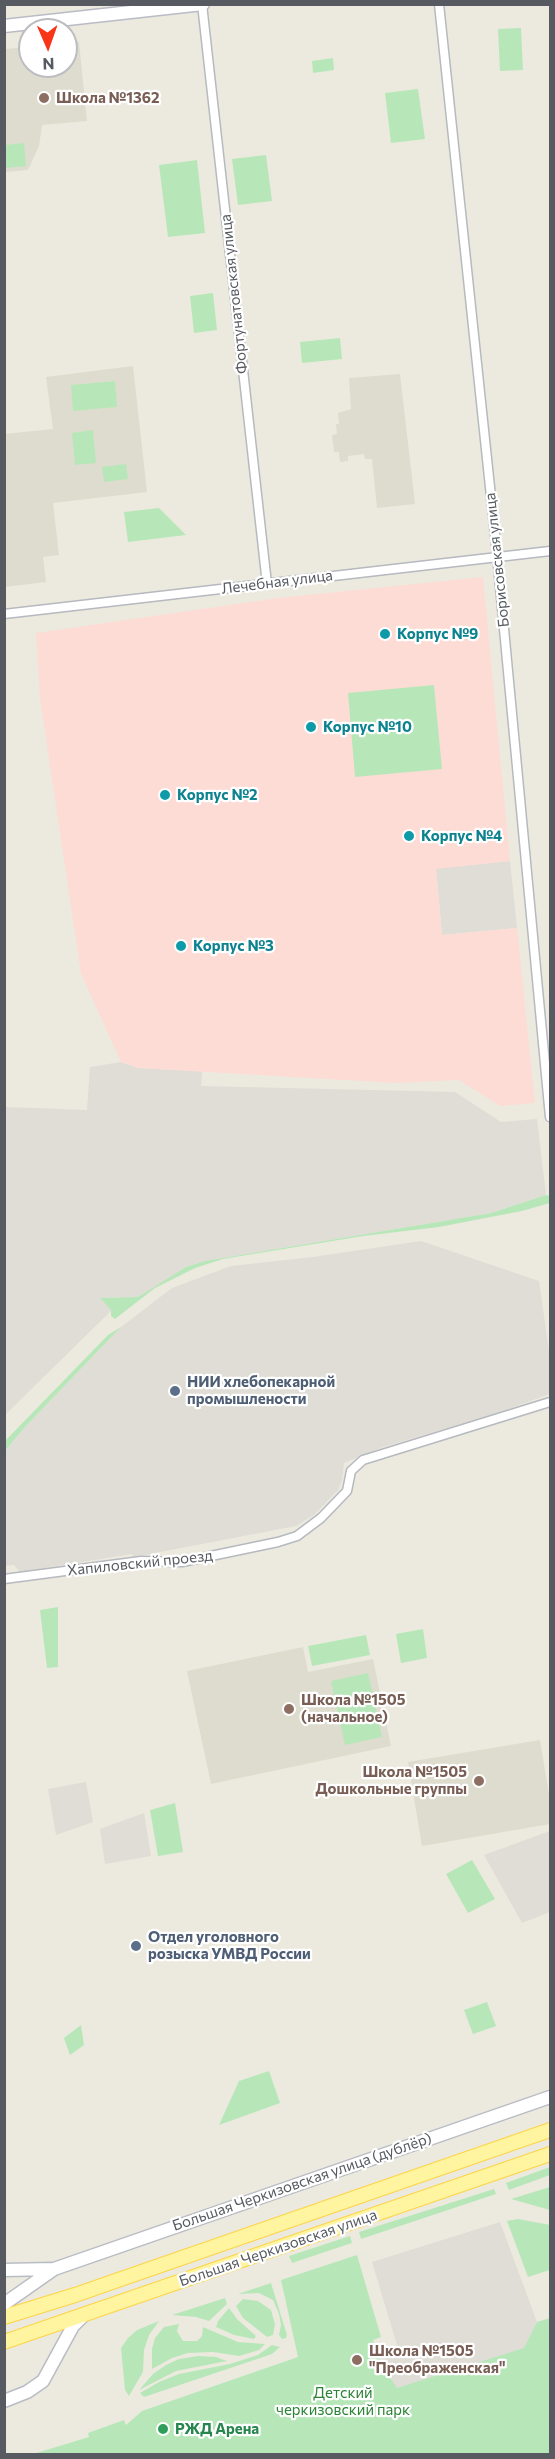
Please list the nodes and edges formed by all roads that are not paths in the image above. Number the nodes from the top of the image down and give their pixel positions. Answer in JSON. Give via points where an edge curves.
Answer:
{"nodes":[{"id":1,"x":203,"y":4,"type":"edge"},
{"id":2,"x":439,"y":4,"type":"edge"},
{"id":3,"x":4,"y":26,"type":"edge"},
{"id":4,"x":550,"y":551,"type":"edge"},
{"id":5,"x":497,"y":557,"type":"junction"},
{"id":6,"x":267,"y":584,"type":"junction"},
{"id":7,"x":4,"y":614,"type":"edge"},
{"id":8,"x":550,"y":1117,"type":"edge"},
{"id":9,"x":550,"y":1402,"type":"edge"},
{"id":10,"x":4,"y":1579,"type":"edge"},
{"id":11,"x":550,"y":2097,"type":"edge"},
{"id":12,"x":550,"y":2130,"type":"edge"},
{"id":13,"x":550,"y":2154,"type":"edge"},
{"id":14,"x":54,"y":2269,"type":"junction"},
{"id":15,"x":4,"y":2270,"type":"edge"},
{"id":16,"x":4,"y":2304,"type":"edge"},
{"id":17,"x":83,"y":2316,"type":"junction"},
{"id":18,"x":4,"y":2318,"type":"edge"},
{"id":19,"x":4,"y":2342,"type":"edge"},
{"id":20,"x":4,"y":2401,"type":"edge"}],
"edges":[{"from":1,"to":3,"type":"street"},
{"from":1,"to":6,"type":"street","name":"Фортунатовская улица"},
{"from":2,"to":5,"type":"street","name":"Борисовская улица"},
{"from":4,"to":5,"type":"street","name":"Лечебная улица"},
{"from":5,"to":6,"type":"street","name":"Лечебная улица"},
{"from":5,"to":8,"type":"street","name":"Борисовская улица"},
{"from":6,"to":7,"type":"street","name":"Лечебная улица"},
{"from":9,"to":10,"type":"street","name":"Хапиловский проезд","via":[[363,1460],[351,1471],[347,1491],[297,1536],[182,1562],[141,1561]]},
{"from":11,"to":14,"type":"street","name":"Большая Черкизовская улица (дублёр)"},
{"from":12,"to":18,"type":"main road","name":"Большая Черкизовская улица"},
{"from":13,"to":17,"type":"main road","name":"Большая Черкизовская улица"},
{"from":14,"to":15,"type":"street"},
{"from":14,"to":16,"type":"street"},
{"from":17,"to":19,"type":"main road","name":"Большая Черкизовская улица"},
{"from":17,"to":20,"type":"street","via":[[73,2326],[43,2381]]}]}
